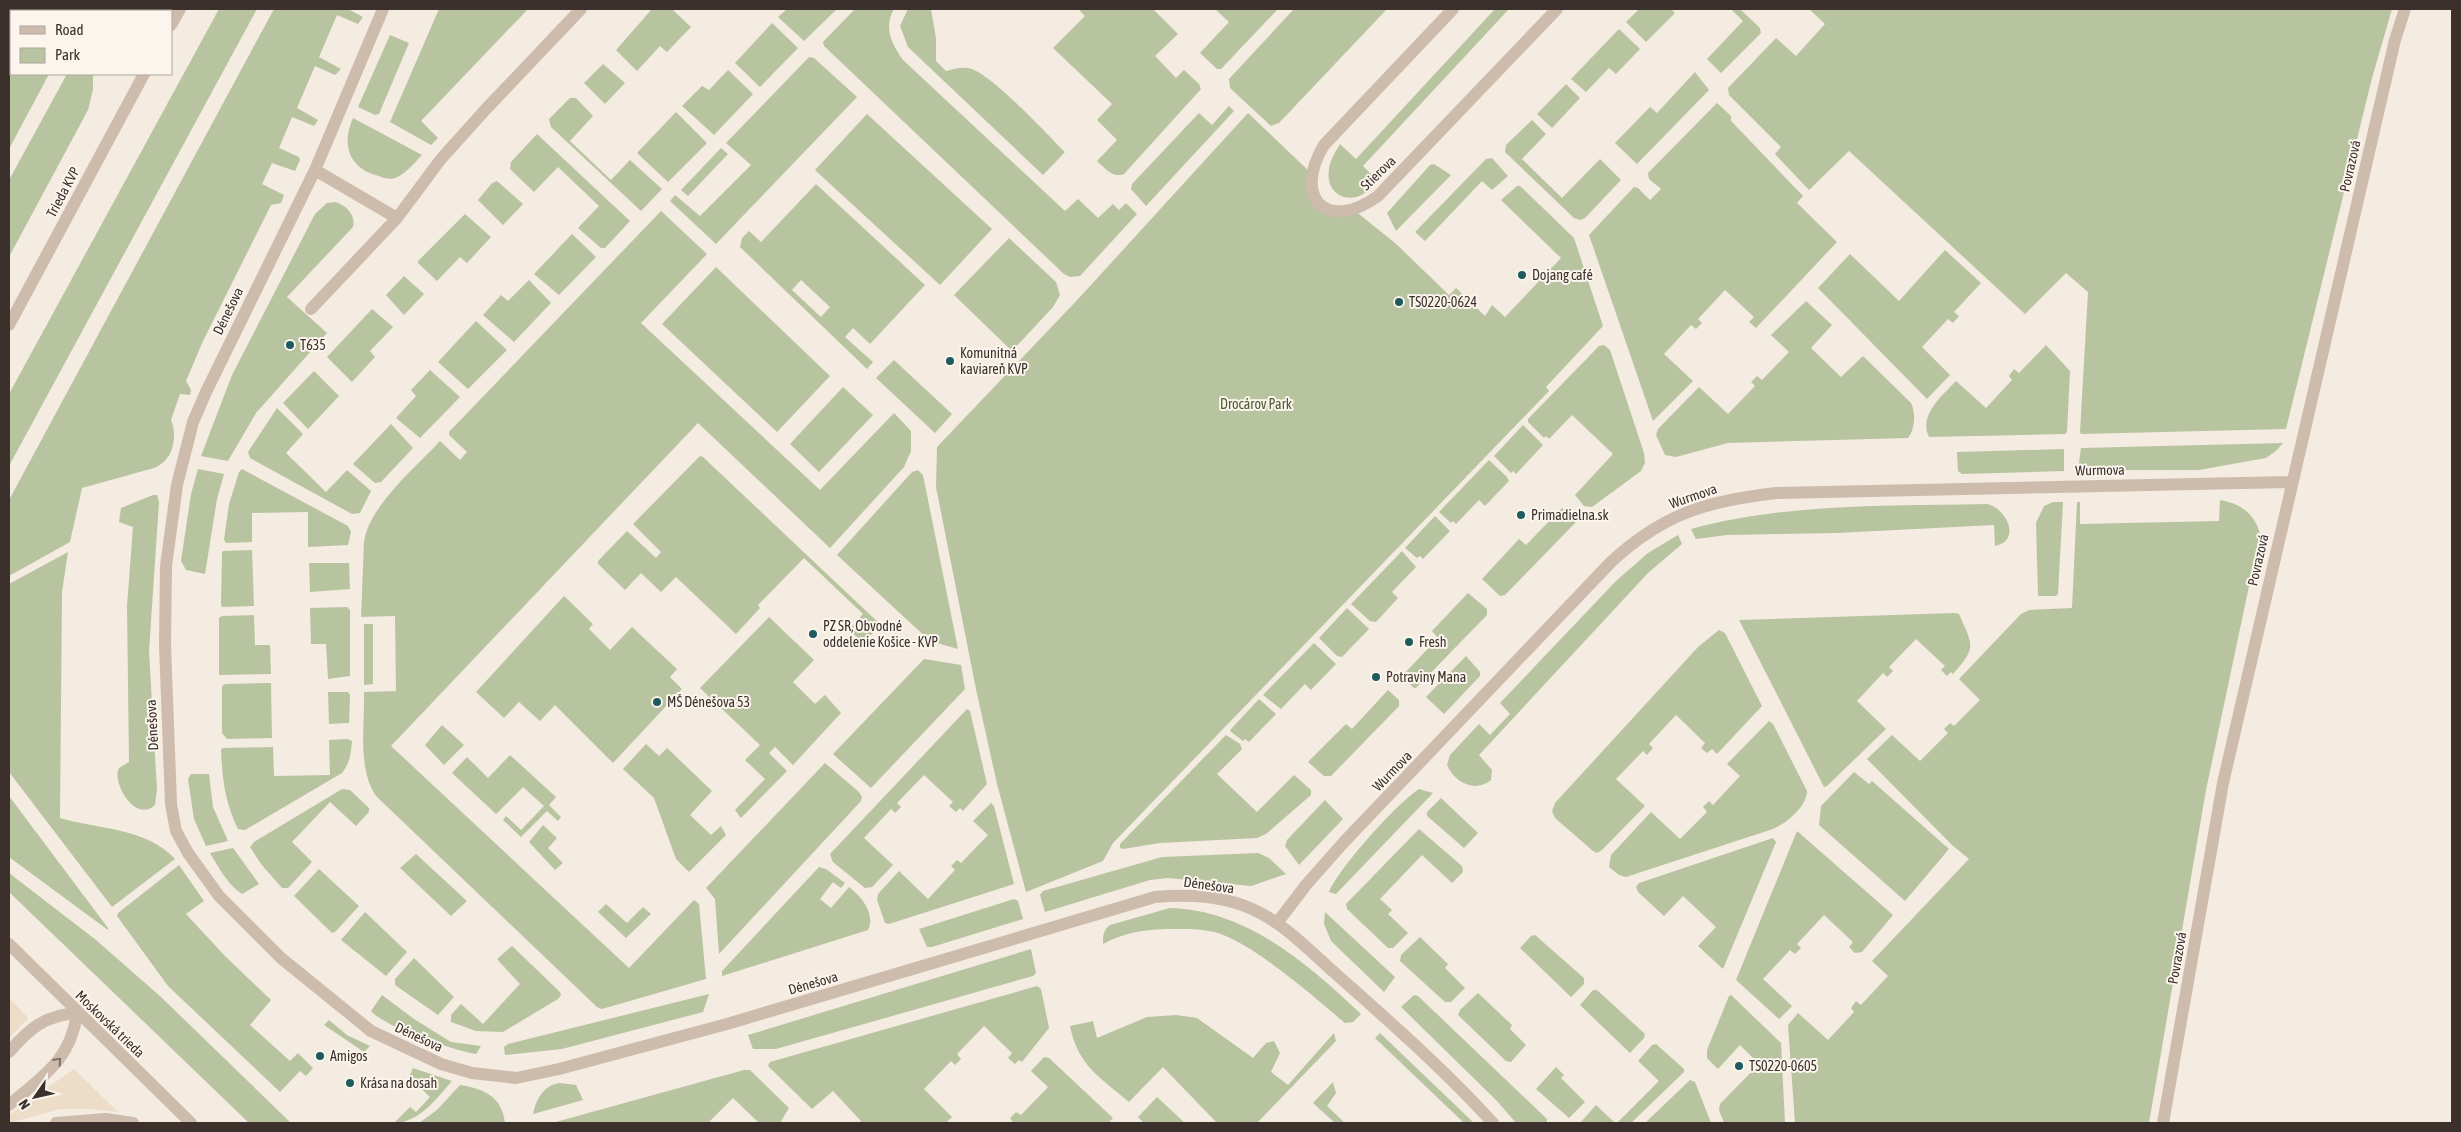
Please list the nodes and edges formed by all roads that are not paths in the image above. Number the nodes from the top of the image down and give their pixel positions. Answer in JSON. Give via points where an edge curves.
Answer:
{"nodes":[{"id":1,"x":180,"y":9,"type":"edge"},
{"id":2,"x":383,"y":9,"type":"edge"},
{"id":3,"x":581,"y":9,"type":"edge"},
{"id":4,"x":1452,"y":9,"type":"edge"},
{"id":5,"x":1557,"y":9,"type":"edge"},
{"id":6,"x":2405,"y":9,"type":"edge"},
{"id":7,"x":172,"y":23,"type":"edge"},
{"id":8,"x":143,"y":75,"type":"edge"},
{"id":9,"x":314,"y":170,"type":"junction"},
{"id":10,"x":397,"y":218,"type":"junction"},
{"id":11,"x":311,"y":309,"type":"dead end"},
{"id":12,"x":9,"y":325,"type":"edge"},
{"id":13,"x":2291,"y":482,"type":"junction"},
{"id":14,"x":1277,"y":923,"type":"junction"},
{"id":15,"x":9,"y":944,"type":"edge"},
{"id":16,"x":77,"y":1013,"type":"junction"},
{"id":17,"x":9,"y":1052,"type":"edge"},
{"id":18,"x":9,"y":1105,"type":"edge"},
{"id":19,"x":56,"y":1123,"type":"edge"},
{"id":20,"x":133,"y":1123,"type":"edge"},
{"id":21,"x":191,"y":1123,"type":"edge"},
{"id":22,"x":1493,"y":1123,"type":"edge"},
{"id":23,"x":2163,"y":1123,"type":"edge"}],
"edges":[{"from":1,"to":7,"type":"street"},
{"from":2,"to":9,"type":"street","name":"Dénešova"},
{"from":3,"to":10,"type":"street","via":[[441,159]]},
{"from":4,"to":5,"type":"street","name":"Stierova","via":[[1324,144],[1313,163],[1310,180],[1314,197],[1320,204],[1342,212],[1362,207],[1378,196]]},
{"from":6,"to":13,"type":"street","name":"Povrazová","via":[[2394,40]]},
{"from":8,"to":12,"type":"street","name":"Trieda KVP"},
{"from":9,"to":10,"type":"street"},
{"from":9,"to":14,"type":"street","name":"Dénešova","via":[[206,392],[182,460],[166,566],[166,707],[171,804],[176,830],[188,854],[219,896],[246,925],[332,1002],[371,1031],[441,1064],[472,1073],[516,1078],[727,1024],[1155,897],[1184,895],[1216,899],[1251,908]]},
{"from":10,"to":11,"type":"street"},
{"from":13,"to":14,"type":"street","name":"Wurmova","via":[[1776,493],[1708,504],[1677,516],[1633,542],[1611,562],[1344,842]]},
{"from":13,"to":23,"type":"street","name":"Povrazová","via":[[2223,783]]},
{"from":14,"to":22,"type":"street","name":"Dénešova","via":[[1380,1012],[1454,1081]]},
{"from":15,"to":16,"type":"street","name":"Moskovská trieda"},
{"from":16,"to":17,"type":"street","via":[[51,1016],[32,1028]]},
{"from":18,"to":16,"type":"street","one_way":true,"via":[[58,1063],[70,1044]]},
{"from":16,"to":21,"type":"street","name":"Moskovská trieda"},
{"from":19,"to":20,"type":"street","via":[[105,1119]]}]}
